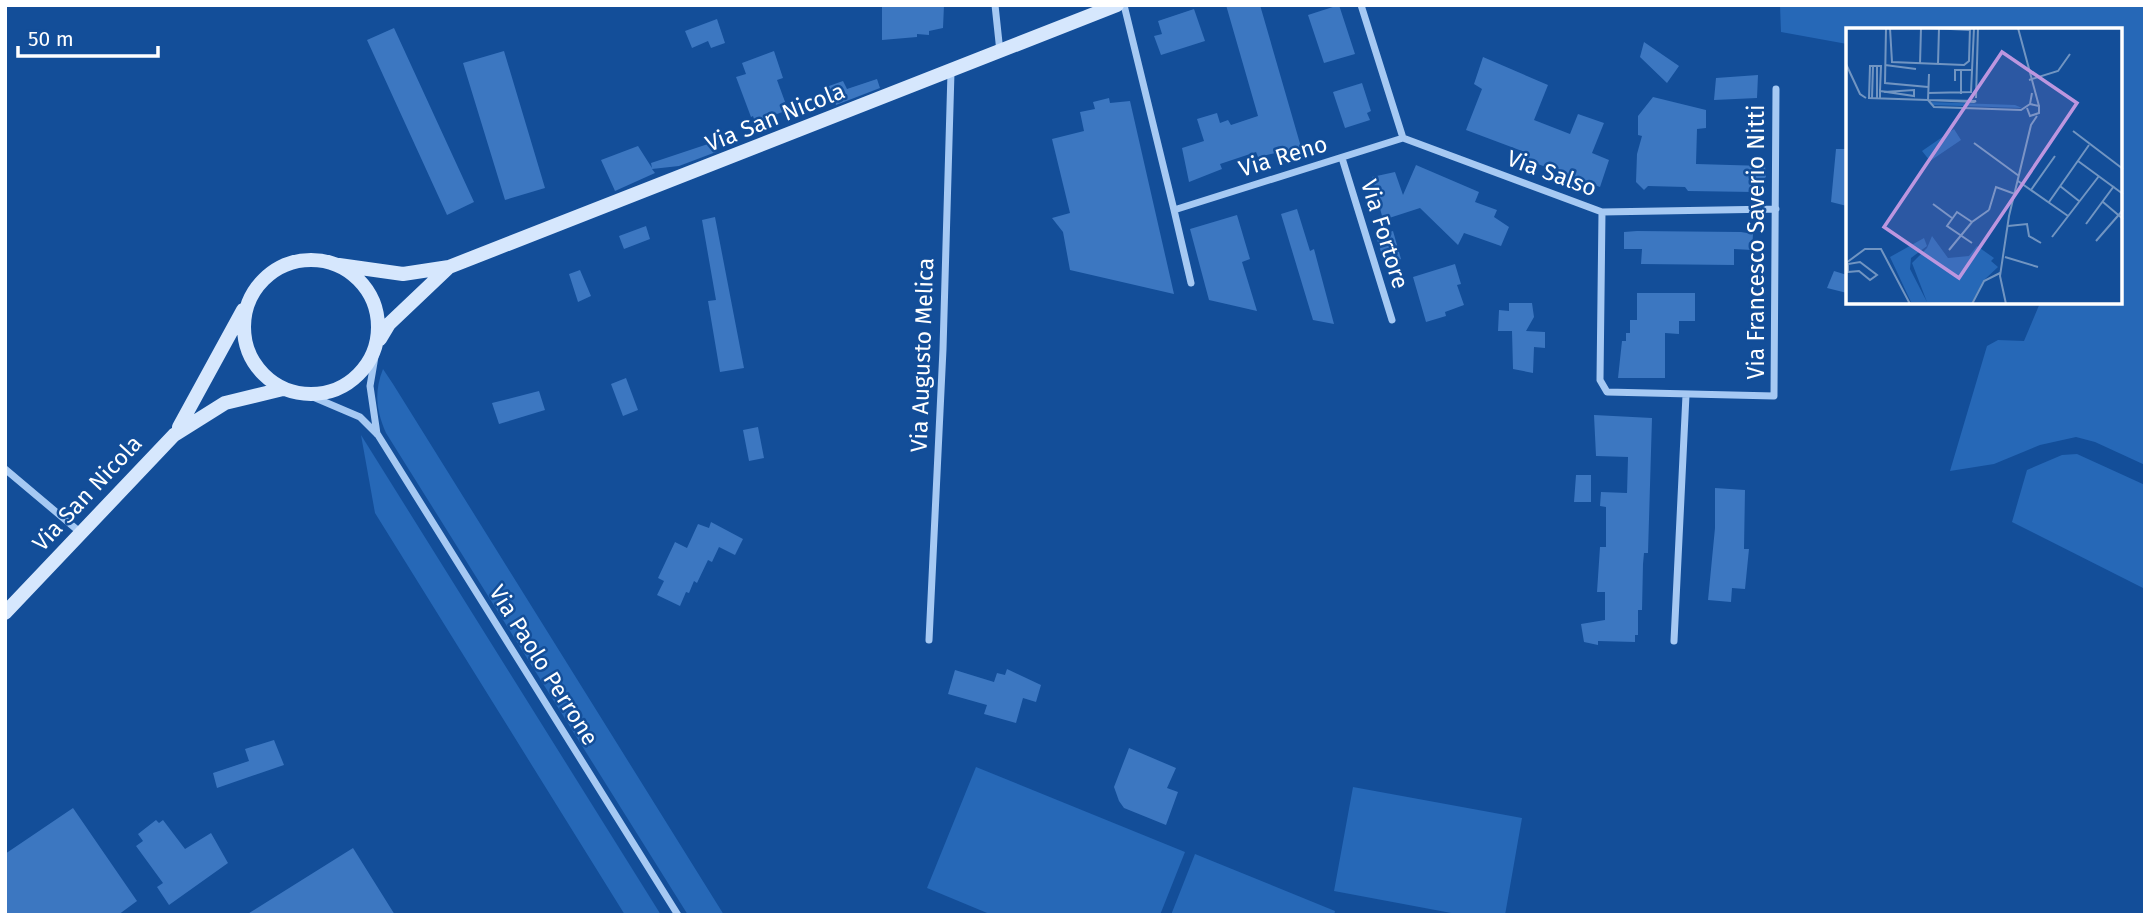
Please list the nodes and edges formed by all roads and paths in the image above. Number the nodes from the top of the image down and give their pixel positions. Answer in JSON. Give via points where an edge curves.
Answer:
{"nodes":[{"id":1,"x":995,"y":5,"type":"edge"},
{"id":2,"x":1117,"y":5,"type":"edge"},
{"id":3,"x":1124,"y":5,"type":"edge"},
{"id":4,"x":1362,"y":5,"type":"edge"},
{"id":5,"x":1000,"y":52,"type":"junction"},
{"id":6,"x":951,"y":72,"type":"junction"},
{"id":7,"x":1776,"y":89,"type":"dead end"},
{"id":8,"x":1403,"y":138,"type":"junction"},
{"id":9,"x":1342,"y":159,"type":"junction"},
{"id":10,"x":1776,"y":209,"type":"junction"},
{"id":11,"x":1174,"y":210,"type":"junction"},
{"id":12,"x":1602,"y":212,"type":"junction"},
{"id":13,"x":339,"y":265,"type":"junction"},
{"id":14,"x":449,"y":267,"type":"junction"},
{"id":15,"x":1191,"y":283,"type":"dead end"},
{"id":16,"x":247,"y":303,"type":"junction"},
{"id":17,"x":1392,"y":320,"type":"dead end"},
{"id":18,"x":377,"y":345,"type":"junction"},
{"id":19,"x":283,"y":389,"type":"junction"},
{"id":20,"x":306,"y":394,"type":"junction"},
{"id":21,"x":1686,"y":395,"type":"junction"},
{"id":22,"x":174,"y":435,"type":"junction"},
{"id":23,"x":377,"y":435,"type":"junction"},
{"id":24,"x":5,"y":469,"type":"edge"},
{"id":25,"x":81,"y":533,"type":"junction"},
{"id":26,"x":5,"y":613,"type":"edge"},
{"id":27,"x":929,"y":640,"type":"dead end"},
{"id":28,"x":1674,"y":641,"type":"dead end"},
{"id":29,"x":678,"y":915,"type":"edge"}],
"edges":[{"from":1,"to":5,"type":"street"},
{"from":2,"to":5,"type":"street","name":"Via San Nicola"},
{"from":3,"to":11,"type":"street"},
{"from":4,"to":8,"type":"street"},
{"from":5,"to":6,"type":"street","name":"Via San Nicola"},
{"from":6,"to":14,"type":"street","name":"Via San Nicola"},
{"from":6,"to":27,"type":"street","name":"Via Augusto Melica"},
{"from":7,"to":10,"type":"street","name":"Via Francesco Saverio Nitti"},
{"from":8,"to":9,"type":"street","name":"Via Reno"},
{"from":8,"to":12,"type":"street","name":"Via Salso"},
{"from":9,"to":11,"type":"street","name":"Via Reno"},
{"from":9,"to":17,"type":"street","name":"Via Fortore"},
{"from":10,"to":12,"type":"street","name":"Via Salso"},
{"from":10,"to":21,"type":"street","name":"Via Francesco Saverio Nitti","via":[[1774,396]]},
{"from":11,"to":15,"type":"street"},
{"from":12,"to":21,"type":"street","via":[[1600,380],[1607,392]]},
{"from":13,"to":14,"type":"street","name":"Via San Nicola","via":[[403,274]]},
{"from":13,"to":16,"type":"street","name":"Via San Nicola","via":[[304,259],[287,263],[262,280]]},
{"from":13,"to":18,"type":"street","via":[[359,279],[373,299],[379,323]]},
{"from":14,"to":18,"type":"street","name":"Via San Nicola","via":[[389,324]]},
{"from":16,"to":19,"type":"street","name":"Via San Nicola","via":[[244,334],[248,352],[258,369]]},
{"from":16,"to":22,"type":"street","name":"Via San Nicola"},
{"from":18,"to":20,"type":"street","name":"Via San Nicola","via":[[354,379],[333,391]]},
{"from":18,"to":23,"type":"street","name":"Via Paolo Perrone","via":[[370,386]]},
{"from":19,"to":20,"type":"street","name":"Via San Nicola"},
{"from":19,"to":22,"type":"street","name":"Via San Nicola","via":[[225,403]]},
{"from":20,"to":23,"type":"street","name":"Via Paolo Perrone","via":[[360,417]]},
{"from":21,"to":28,"type":"street"},
{"from":22,"to":25,"type":"street","name":"Via San Nicola"},
{"from":23,"to":29,"type":"street","name":"Via Paolo Perrone"},
{"from":24,"to":25,"type":"street"},
{"from":25,"to":26,"type":"street","name":"Via San Nicola"}]}
